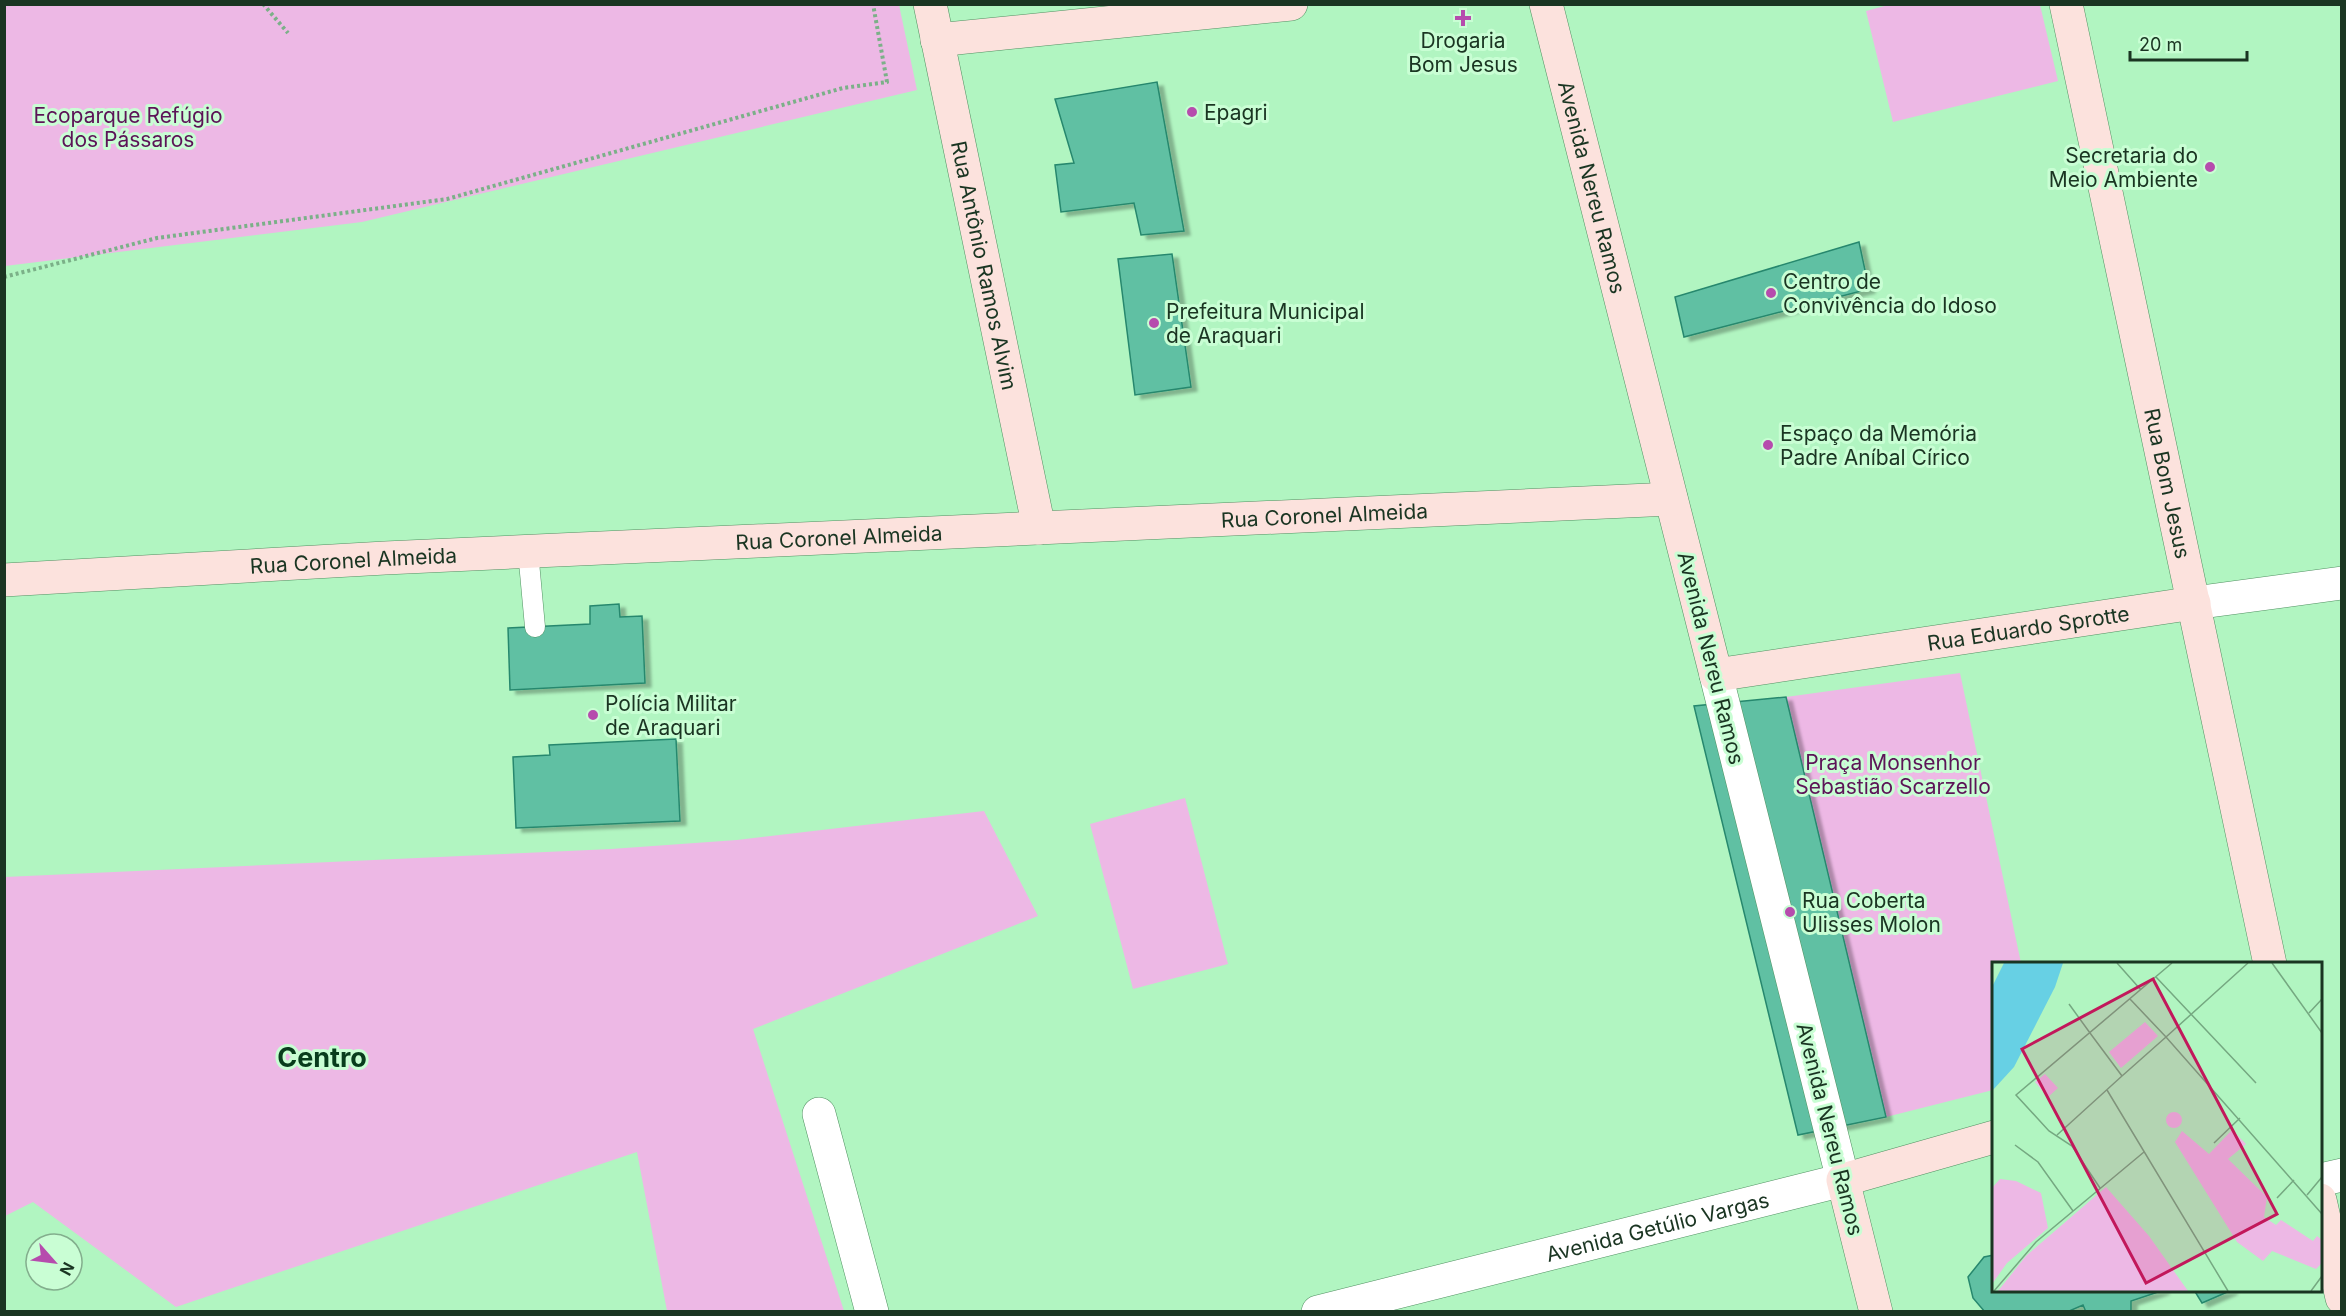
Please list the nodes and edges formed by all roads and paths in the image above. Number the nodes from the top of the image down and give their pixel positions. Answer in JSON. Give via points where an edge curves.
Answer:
{"nodes":[{"id":1,"x":264,"y":4,"type":"edge"},
{"id":2,"x":873,"y":4,"type":"edge"},
{"id":3,"x":930,"y":4,"type":"edge"},
{"id":4,"x":1291,"y":4,"type":"edge"},
{"id":5,"x":1546,"y":4,"type":"edge"},
{"id":6,"x":2066,"y":4,"type":"edge"},
{"id":7,"x":288,"y":33,"type":"dead end"},
{"id":8,"x":937,"y":40,"type":"junction"},
{"id":9,"x":4,"y":277,"type":"edge"},
{"id":10,"x":1671,"y":499,"type":"junction"},
{"id":11,"x":1039,"y":528,"type":"junction"},
{"id":12,"x":528,"y":551,"type":"junction"},
{"id":13,"x":4,"y":580,"type":"edge"},
{"id":14,"x":2342,"y":583,"type":"edge"},
{"id":15,"x":2194,"y":603,"type":"junction"},
{"id":16,"x":535,"y":627,"type":"dead end"},
{"id":17,"x":1716,"y":675,"type":"junction"},
{"id":18,"x":2270,"y":962,"type":"edge"},
{"id":19,"x":819,"y":1114,"type":"dead end"},
{"id":20,"x":1992,"y":1138,"type":"edge"},
{"id":21,"x":2342,"y":1175,"type":"edge"},
{"id":22,"x":1843,"y":1180,"type":"junction"},
{"id":23,"x":2322,"y":1180,"type":"edge"},
{"id":24,"x":2322,"y":1209,"type":"edge"},
{"id":25,"x":2342,"y":1298,"type":"edge"},
{"id":26,"x":872,"y":1311,"type":"edge"},
{"id":27,"x":1318,"y":1311,"type":"edge"},
{"id":28,"x":1876,"y":1311,"type":"edge"}],
"edges":[{"from":1,"to":7,"type":"path"},
{"from":2,"to":9,"type":"path","via":[[887,82],[843,88],[447,199],[157,238]]},
{"from":3,"to":8,"type":"main road","name":"Rua Antônio Ramos Alvim"},
{"from":4,"to":8,"type":"main road"},
{"from":5,"to":10,"type":"main road","name":"Avenida Nereu Ramos"},
{"from":6,"to":15,"type":"main road","name":"Rua Bom Jesus"},
{"from":8,"to":11,"type":"main road","name":"Rua Antônio Ramos Alvim"},
{"from":10,"to":11,"type":"main road","name":"Rua Coronel Almeida"},
{"from":10,"to":17,"type":"main road","name":"Avenida Nereu Ramos"},
{"from":11,"to":12,"type":"main road","name":"Rua Coronel Almeida"},
{"from":12,"to":13,"type":"main road","name":"Rua Coronel Almeida"},
{"from":12,"to":16,"type":"lane"},
{"from":14,"to":15,"type":"street","name":"Rua Eduardo Sprotte"},
{"from":15,"to":17,"type":"main road","name":"Rua Eduardo Sprotte"},
{"from":15,"to":18,"type":"main road","name":"Rua Bom Jesus"},
{"from":17,"to":22,"type":"street","name":"Avenida Nereu Ramos"},
{"from":19,"to":26,"type":"street"},
{"from":20,"to":22,"type":"main road","name":"Avenida Getúlio Vargas"},
{"from":21,"to":23,"type":"street"},
{"from":22,"to":27,"type":"street","name":"Avenida Getúlio Vargas"},
{"from":22,"to":28,"type":"main road","name":"Avenida Nereu Ramos"},
{"from":24,"to":25,"type":"main road"}]}
